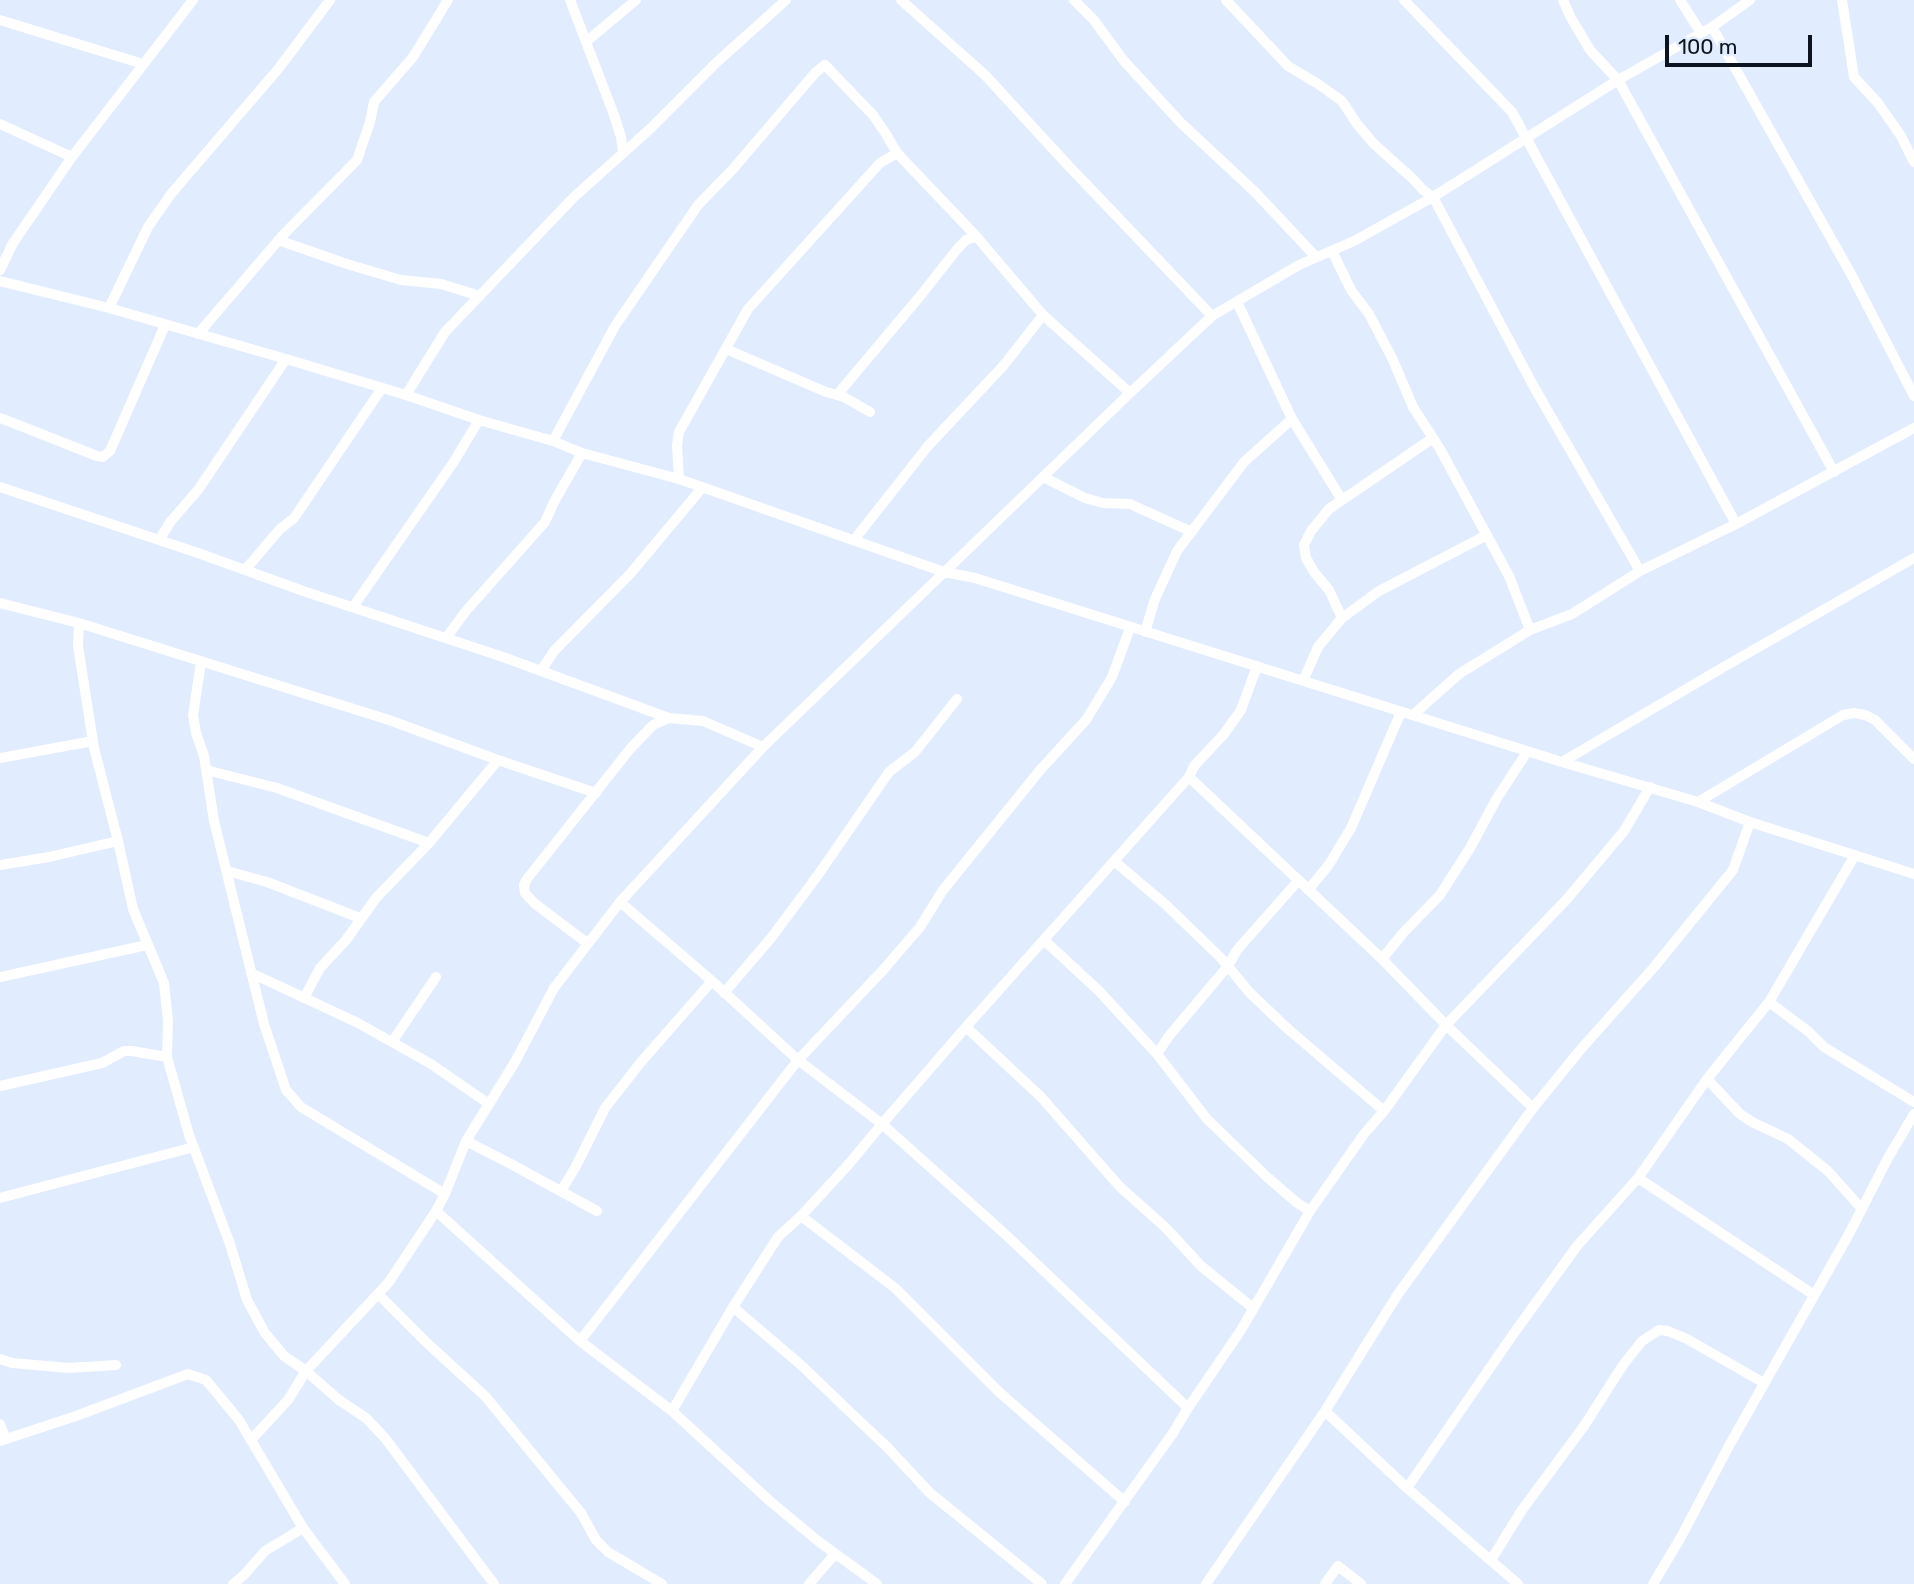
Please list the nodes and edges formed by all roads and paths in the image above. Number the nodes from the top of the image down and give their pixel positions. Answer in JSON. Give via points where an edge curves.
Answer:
{"nodes":[{"id":1,"x":193,"y":0,"type":"edge"},
{"id":2,"x":330,"y":0,"type":"edge"},
{"id":3,"x":448,"y":0,"type":"edge"},
{"id":4,"x":570,"y":0,"type":"edge"},
{"id":5,"x":636,"y":0,"type":"edge"},
{"id":6,"x":786,"y":0,"type":"edge"},
{"id":7,"x":901,"y":0,"type":"edge"},
{"id":8,"x":1074,"y":0,"type":"edge"},
{"id":9,"x":1226,"y":0,"type":"edge"},
{"id":10,"x":1404,"y":0,"type":"edge"},
{"id":11,"x":1563,"y":0,"type":"edge"},
{"id":12,"x":1681,"y":0,"type":"edge"},
{"id":13,"x":1750,"y":0,"type":"edge"},
{"id":14,"x":1842,"y":0,"type":"edge"},
{"id":15,"x":0,"y":20,"type":"edge"},
{"id":16,"x":1712,"y":27,"type":"junction"},
{"id":17,"x":1701,"y":33,"type":"junction"},
{"id":18,"x":586,"y":42,"type":"junction"},
{"id":19,"x":143,"y":64,"type":"junction"},
{"id":20,"x":1618,"y":80,"type":"junction"},
{"id":21,"x":0,"y":124,"type":"edge"},
{"id":22,"x":1527,"y":137,"type":"junction"},
{"id":23,"x":623,"y":153,"type":"junction"},
{"id":24,"x":897,"y":153,"type":"junction"},
{"id":25,"x":72,"y":157,"type":"junction"},
{"id":26,"x":1914,"y":162,"type":"edge"},
{"id":27,"x":1433,"y":197,"type":"junction"},
{"id":28,"x":976,"y":236,"type":"junction"},
{"id":29,"x":278,"y":240,"type":"junction"},
{"id":30,"x":1332,"y":251,"type":"junction"},
{"id":31,"x":1317,"y":257,"type":"junction"},
{"id":32,"x":0,"y":271,"type":"edge"},
{"id":33,"x":0,"y":281,"type":"edge"},
{"id":34,"x":480,"y":296,"type":"junction"},
{"id":35,"x":1237,"y":302,"type":"junction"},
{"id":36,"x":109,"y":308,"type":"junction"},
{"id":37,"x":1043,"y":315,"type":"junction"},
{"id":38,"x":1212,"y":316,"type":"junction"},
{"id":39,"x":165,"y":325,"type":"junction"},
{"id":40,"x":198,"y":334,"type":"junction"},
{"id":41,"x":726,"y":349,"type":"junction"},
{"id":42,"x":286,"y":359,"type":"junction"},
{"id":43,"x":382,"y":388,"type":"junction"},
{"id":44,"x":1130,"y":393,"type":"junction"},
{"id":45,"x":406,"y":395,"type":"junction"},
{"id":46,"x":837,"y":395,"type":"junction"},
{"id":47,"x":1914,"y":396,"type":"edge"},
{"id":48,"x":870,"y":412,"type":"dead end"},
{"id":49,"x":0,"y":418,"type":"edge"},
{"id":50,"x":1292,"y":419,"type":"junction"},
{"id":51,"x":479,"y":420,"type":"junction"},
{"id":52,"x":1914,"y":428,"type":"edge"},
{"id":53,"x":1433,"y":438,"type":"junction"},
{"id":54,"x":554,"y":441,"type":"junction"},
{"id":55,"x":582,"y":453,"type":"junction"},
{"id":56,"x":1834,"y":472,"type":"junction"},
{"id":57,"x":1043,"y":477,"type":"junction"},
{"id":58,"x":679,"y":479,"type":"junction"},
{"id":59,"x":0,"y":487,"type":"edge"},
{"id":60,"x":702,"y":488,"type":"junction"},
{"id":61,"x":1342,"y":500,"type":"junction"},
{"id":62,"x":1736,"y":524,"type":"junction"},
{"id":63,"x":1192,"y":532,"type":"junction"},
{"id":64,"x":1487,"y":535,"type":"junction"},
{"id":65,"x":159,"y":540,"type":"junction"},
{"id":66,"x":853,"y":540,"type":"junction"},
{"id":67,"x":1914,"y":558,"type":"edge"},
{"id":68,"x":245,"y":570,"type":"junction"},
{"id":69,"x":1640,"y":571,"type":"junction"},
{"id":70,"x":944,"y":572,"type":"junction"},
{"id":71,"x":0,"y":603,"type":"edge"},
{"id":72,"x":353,"y":607,"type":"junction"},
{"id":73,"x":1342,"y":618,"type":"junction"},
{"id":74,"x":79,"y":623,"type":"junction"},
{"id":75,"x":1130,"y":628,"type":"junction"},
{"id":76,"x":1530,"y":630,"type":"junction"},
{"id":77,"x":1145,"y":632,"type":"junction"},
{"id":78,"x":446,"y":638,"type":"junction"},
{"id":79,"x":201,"y":662,"type":"junction"},
{"id":80,"x":1257,"y":666,"type":"junction"},
{"id":81,"x":541,"y":671,"type":"junction"},
{"id":82,"x":1303,"y":681,"type":"junction"},
{"id":83,"x":957,"y":699,"type":"dead end"},
{"id":84,"x":1401,"y":712,"type":"junction"},
{"id":85,"x":1413,"y":715,"type":"junction"},
{"id":86,"x":668,"y":718,"type":"junction"},
{"id":87,"x":93,"y":741,"type":"junction"},
{"id":88,"x":763,"y":747,"type":"junction"},
{"id":89,"x":1527,"y":752,"type":"junction"},
{"id":90,"x":0,"y":758,"type":"edge"},
{"id":91,"x":1914,"y":759,"type":"edge"},
{"id":92,"x":498,"y":760,"type":"junction"},
{"id":93,"x":1562,"y":762,"type":"junction"},
{"id":94,"x":206,"y":770,"type":"junction"},
{"id":95,"x":1189,"y":776,"type":"junction"},
{"id":96,"x":1650,"y":788,"type":"junction"},
{"id":97,"x":596,"y":793,"type":"junction"},
{"id":98,"x":1698,"y":802,"type":"junction"},
{"id":99,"x":1751,"y":822,"type":"junction"},
{"id":100,"x":118,"y":841,"type":"junction"},
{"id":101,"x":429,"y":843,"type":"junction"},
{"id":102,"x":1855,"y":855,"type":"junction"},
{"id":103,"x":1114,"y":861,"type":"junction"},
{"id":104,"x":0,"y":865,"type":"edge"},
{"id":105,"x":227,"y":871,"type":"junction"},
{"id":106,"x":1914,"y":874,"type":"edge"},
{"id":107,"x":1298,"y":881,"type":"junction"},
{"id":108,"x":1308,"y":890,"type":"junction"},
{"id":109,"x":620,"y":902,"type":"junction"},
{"id":110,"x":360,"y":918,"type":"junction"},
{"id":111,"x":1044,"y":940,"type":"junction"},
{"id":112,"x":587,"y":943,"type":"junction"},
{"id":113,"x":147,"y":945,"type":"junction"},
{"id":114,"x":1382,"y":959,"type":"junction"},
{"id":115,"x":1228,"y":966,"type":"junction"},
{"id":116,"x":251,"y":973,"type":"junction"},
{"id":117,"x":0,"y":977,"type":"edge"},
{"id":118,"x":436,"y":977,"type":"dead end"},
{"id":119,"x":712,"y":981,"type":"junction"},
{"id":120,"x":724,"y":993,"type":"junction"},
{"id":121,"x":304,"y":998,"type":"junction"},
{"id":122,"x":1769,"y":1002,"type":"junction"},
{"id":123,"x":1446,"y":1025,"type":"junction"},
{"id":124,"x":966,"y":1027,"type":"junction"},
{"id":125,"x":392,"y":1042,"type":"junction"},
{"id":126,"x":1157,"y":1054,"type":"junction"},
{"id":127,"x":167,"y":1057,"type":"junction"},
{"id":128,"x":798,"y":1060,"type":"junction"},
{"id":129,"x":1707,"y":1079,"type":"junction"},
{"id":130,"x":0,"y":1086,"type":"edge"},
{"id":131,"x":1914,"y":1102,"type":"edge"},
{"id":132,"x":489,"y":1104,"type":"junction"},
{"id":133,"x":1533,"y":1108,"type":"junction"},
{"id":134,"x":1384,"y":1111,"type":"junction"},
{"id":135,"x":1914,"y":1114,"type":"edge"},
{"id":136,"x":882,"y":1124,"type":"junction"},
{"id":137,"x":466,"y":1141,"type":"junction"},
{"id":138,"x":194,"y":1147,"type":"junction"},
{"id":139,"x":1638,"y":1178,"type":"junction"},
{"id":140,"x":561,"y":1191,"type":"junction"},
{"id":141,"x":445,"y":1194,"type":"junction"},
{"id":142,"x":0,"y":1198,"type":"edge"},
{"id":143,"x":1862,"y":1209,"type":"junction"},
{"id":144,"x":436,"y":1211,"type":"junction"},
{"id":145,"x":1310,"y":1211,"type":"junction"},
{"id":146,"x":597,"y":1212,"type":"dead end"},
{"id":147,"x":801,"y":1216,"type":"junction"},
{"id":148,"x":378,"y":1294,"type":"junction"},
{"id":149,"x":1814,"y":1295,"type":"junction"},
{"id":150,"x":733,"y":1307,"type":"junction"},
{"id":151,"x":1253,"y":1308,"type":"junction"},
{"id":152,"x":580,"y":1341,"type":"junction"},
{"id":153,"x":0,"y":1359,"type":"edge"},
{"id":154,"x":116,"y":1365,"type":"dead end"},
{"id":155,"x":306,"y":1371,"type":"junction"},
{"id":156,"x":1764,"y":1383,"type":"junction"},
{"id":157,"x":1188,"y":1408,"type":"junction"},
{"id":158,"x":1325,"y":1411,"type":"junction"},
{"id":159,"x":672,"y":1412,"type":"junction"},
{"id":160,"x":0,"y":1424,"type":"edge"},
{"id":161,"x":3,"y":1440,"type":"edge"},
{"id":162,"x":251,"y":1440,"type":"junction"},
{"id":163,"x":1407,"y":1488,"type":"junction"},
{"id":164,"x":1125,"y":1502,"type":"junction"},
{"id":165,"x":303,"y":1528,"type":"junction"},
{"id":166,"x":835,"y":1554,"type":"junction"},
{"id":167,"x":1491,"y":1560,"type":"junction"},
{"id":168,"x":233,"y":1584,"type":"edge"},
{"id":169,"x":345,"y":1584,"type":"edge"},
{"id":170,"x":494,"y":1584,"type":"edge"},
{"id":171,"x":662,"y":1584,"type":"edge"},
{"id":172,"x":809,"y":1584,"type":"edge"},
{"id":173,"x":877,"y":1584,"type":"edge"},
{"id":174,"x":1042,"y":1584,"type":"edge"},
{"id":175,"x":1065,"y":1584,"type":"edge"},
{"id":176,"x":1206,"y":1584,"type":"edge"},
{"id":177,"x":1325,"y":1584,"type":"edge"},
{"id":178,"x":1362,"y":1584,"type":"edge"},
{"id":179,"x":1518,"y":1584,"type":"edge"},
{"id":180,"x":1653,"y":1584,"type":"edge"}],
"edges":[{"from":1,"to":19,"type":"street"},
{"from":2,"to":36,"type":"street","via":[[279,68],[171,194],[148,227]]},
{"from":3,"to":29,"type":"street","via":[[413,57],[374,102],[357,160]]},
{"from":4,"to":18,"type":"street"},
{"from":5,"to":18,"type":"street"},
{"from":6,"to":23,"type":"street"},
{"from":7,"to":38,"type":"street","via":[[985,75]]},
{"from":8,"to":31,"type":"street","via":[[1181,123]]},
{"from":9,"to":27,"type":"street","via":[[1288,66],[1342,102],[1374,144]]},
{"from":10,"to":22,"type":"street","via":[[1512,112]]},
{"from":11,"to":20,"type":"street","via":[[1590,50]]},
{"from":12,"to":17,"type":"street"},
{"from":13,"to":16,"type":"street"},
{"from":14,"to":26,"type":"street","via":[[1854,77],[1878,103]]},
{"from":15,"to":19,"type":"street"},
{"from":16,"to":17,"type":"street"},
{"from":16,"to":47,"type":"street"},
{"from":17,"to":20,"type":"street"},
{"from":18,"to":23,"type":"street"},
{"from":19,"to":25,"type":"street"},
{"from":20,"to":22,"type":"street"},
{"from":20,"to":56,"type":"street"},
{"from":21,"to":25,"type":"street"},
{"from":22,"to":27,"type":"street"},
{"from":22,"to":62,"type":"street"},
{"from":23,"to":34,"type":"street","via":[[574,197]]},
{"from":24,"to":28,"type":"street"},
{"from":24,"to":41,"type":"street","via":[[880,163],[748,309]]},
{"from":24,"to":54,"type":"street","via":[[873,115],[823,66],[698,205],[615,326]]},
{"from":25,"to":32,"type":"street","via":[[13,243]]},
{"from":27,"to":30,"type":"street"},
{"from":27,"to":69,"type":"street","via":[[1534,387]]},
{"from":28,"to":37,"type":"street"},
{"from":28,"to":46,"type":"street","via":[[958,248]]},
{"from":29,"to":34,"type":"street","via":[[401,280],[441,284]]},
{"from":29,"to":40,"type":"street"},
{"from":30,"to":31,"type":"street"},
{"from":30,"to":53,"type":"street"},
{"from":31,"to":35,"type":"street"},
{"from":33,"to":36,"type":"street"},
{"from":34,"to":45,"type":"street","via":[[445,332]]},
{"from":35,"to":38,"type":"street"},
{"from":35,"to":50,"type":"street"},
{"from":36,"to":39,"type":"street"},
{"from":37,"to":44,"type":"street"},
{"from":37,"to":66,"type":"street"},
{"from":38,"to":44,"type":"street"},
{"from":39,"to":40,"type":"street"},
{"from":39,"to":49,"type":"street","via":[[110,451],[103,457]]},
{"from":40,"to":42,"type":"street"},
{"from":41,"to":46,"type":"street"},
{"from":41,"to":58,"type":"street","via":[[679,432]]},
{"from":42,"to":43,"type":"street"},
{"from":42,"to":65,"type":"street"},
{"from":43,"to":45,"type":"street"},
{"from":43,"to":68,"type":"street","via":[[294,518]]},
{"from":44,"to":57,"type":"street"},
{"from":45,"to":51,"type":"street"},
{"from":46,"to":48,"type":"street"},
{"from":50,"to":61,"type":"street"},
{"from":50,"to":63,"type":"street","via":[[1244,462]]},
{"from":51,"to":54,"type":"street"},
{"from":51,"to":72,"type":"street"},
{"from":52,"to":56,"type":"street"},
{"from":53,"to":61,"type":"street"},
{"from":53,"to":64,"type":"street"},
{"from":54,"to":55,"type":"street"},
{"from":55,"to":58,"type":"street"},
{"from":55,"to":78,"type":"street","via":[[545,522]]},
{"from":56,"to":62,"type":"street"},
{"from":57,"to":63,"type":"street","via":[[1085,498],[1130,504]]},
{"from":57,"to":70,"type":"street"},
{"from":58,"to":60,"type":"street"},
{"from":59,"to":65,"type":"street"},
{"from":60,"to":66,"type":"street"},
{"from":60,"to":81,"type":"street"},
{"from":61,"to":73,"type":"street","via":[[1328,509],[1304,545],[1314,572]]},
{"from":62,"to":69,"type":"street"},
{"from":63,"to":77,"type":"street","via":[[1177,551]]},
{"from":64,"to":73,"type":"street","via":[[1379,591]]},
{"from":64,"to":76,"type":"street"},
{"from":65,"to":68,"type":"street"},
{"from":66,"to":70,"type":"street"},
{"from":67,"to":93,"type":"street"},
{"from":68,"to":72,"type":"street"},
{"from":69,"to":76,"type":"street","via":[[1572,614]]},
{"from":70,"to":75,"type":"street"},
{"from":70,"to":88,"type":"street"},
{"from":71,"to":74,"type":"street"},
{"from":72,"to":78,"type":"street"},
{"from":73,"to":82,"type":"street","via":[[1318,647]]},
{"from":74,"to":79,"type":"street"},
{"from":74,"to":87,"type":"street","via":[[78,646]]},
{"from":75,"to":77,"type":"street"},
{"from":75,"to":128,"type":"street","via":[[1112,677],[1086,720],[943,890],[920,927]]},
{"from":76,"to":85,"type":"street","via":[[1459,674]]},
{"from":77,"to":80,"type":"street"},
{"from":78,"to":81,"type":"street"},
{"from":79,"to":92,"type":"street","via":[[389,720]]},
{"from":79,"to":94,"type":"street","via":[[193,715]]},
{"from":80,"to":82,"type":"street"},
{"from":80,"to":95,"type":"street","via":[[1241,710]]},
{"from":81,"to":86,"type":"street"},
{"from":82,"to":84,"type":"street"},
{"from":83,"to":120,"type":"street","via":[[915,752],[889,772],[787,917]]},
{"from":84,"to":85,"type":"street"},
{"from":84,"to":108,"type":"street","via":[[1351,828]]},
{"from":85,"to":89,"type":"street"},
{"from":86,"to":88,"type":"street","via":[[703,721]]},
{"from":86,"to":97,"type":"street","via":[[653,725],[630,748]]},
{"from":87,"to":90,"type":"street"},
{"from":87,"to":100,"type":"street"},
{"from":88,"to":109,"type":"street"},
{"from":89,"to":93,"type":"street"},
{"from":89,"to":114,"type":"street","via":[[1440,895]]},
{"from":91,"to":98,"type":"street","via":[[1875,720],[1854,713],[1843,715]]},
{"from":92,"to":97,"type":"street"},
{"from":92,"to":101,"type":"street"},
{"from":93,"to":96,"type":"street"},
{"from":94,"to":101,"type":"street","via":[[277,788]]},
{"from":94,"to":105,"type":"street"},
{"from":95,"to":103,"type":"street"},
{"from":95,"to":107,"type":"street"},
{"from":96,"to":98,"type":"street"},
{"from":96,"to":123,"type":"street","via":[[1625,831],[1567,899]]},
{"from":97,"to":112,"type":"street","via":[[524,885],[534,903]]},
{"from":98,"to":99,"type":"street"},
{"from":99,"to":102,"type":"street"},
{"from":99,"to":133,"type":"street","via":[[1733,870]]},
{"from":100,"to":104,"type":"street"},
{"from":100,"to":113,"type":"street","via":[[133,909]]},
{"from":101,"to":110,"type":"street"},
{"from":102,"to":106,"type":"street"},
{"from":102,"to":122,"type":"street"},
{"from":103,"to":111,"type":"street"},
{"from":103,"to":115,"type":"street"},
{"from":105,"to":110,"type":"street"},
{"from":105,"to":116,"type":"street"},
{"from":107,"to":108,"type":"street"},
{"from":107,"to":115,"type":"street"},
{"from":108,"to":114,"type":"street"},
{"from":109,"to":112,"type":"street"},
{"from":109,"to":119,"type":"street"},
{"from":110,"to":121,"type":"street","via":[[320,968]]},
{"from":111,"to":124,"type":"street"},
{"from":111,"to":126,"type":"street"},
{"from":112,"to":132,"type":"street","via":[[554,988]]},
{"from":113,"to":117,"type":"street"},
{"from":113,"to":127,"type":"street","via":[[164,983]]},
{"from":114,"to":123,"type":"street"},
{"from":115,"to":126,"type":"street"},
{"from":115,"to":134,"type":"street","via":[[1288,1029]]},
{"from":116,"to":121,"type":"street"},
{"from":116,"to":141,"type":"street","via":[[286,1090],[301,1107]]},
{"from":118,"to":125,"type":"street"},
{"from":119,"to":120,"type":"street"},
{"from":119,"to":140,"type":"street","via":[[605,1108]]},
{"from":120,"to":128,"type":"street"},
{"from":121,"to":125,"type":"street"},
{"from":122,"to":129,"type":"street"},
{"from":122,"to":131,"type":"street","via":[[1824,1047]]},
{"from":123,"to":133,"type":"street"},
{"from":123,"to":134,"type":"street"},
{"from":124,"to":136,"type":"street"},
{"from":124,"to":151,"type":"street","via":[[1041,1097],[1120,1187],[1201,1266]]},
{"from":125,"to":132,"type":"street"},
{"from":126,"to":145,"type":"street","via":[[1208,1119]]},
{"from":127,"to":130,"type":"street","via":[[124,1051],[102,1063]]},
{"from":127,"to":138,"type":"street"},
{"from":128,"to":136,"type":"street"},
{"from":128,"to":152,"type":"street"},
{"from":129,"to":139,"type":"street"},
{"from":129,"to":143,"type":"street","via":[[1740,1114],[1788,1139],[1828,1171]]},
{"from":132,"to":137,"type":"street"},
{"from":133,"to":158,"type":"street","via":[[1398,1294]]},
{"from":134,"to":145,"type":"street"},
{"from":135,"to":143,"type":"street"},
{"from":136,"to":147,"type":"street"},
{"from":136,"to":157,"type":"street"},
{"from":137,"to":140,"type":"street"},
{"from":137,"to":141,"type":"street"},
{"from":138,"to":142,"type":"street"},
{"from":138,"to":155,"type":"street","via":[[247,1300],[284,1356]]},
{"from":139,"to":149,"type":"street"},
{"from":139,"to":163,"type":"street","via":[[1577,1246]]},
{"from":140,"to":146,"type":"street"},
{"from":141,"to":144,"type":"street"},
{"from":143,"to":149,"type":"street"},
{"from":144,"to":148,"type":"street"},
{"from":144,"to":152,"type":"street"},
{"from":145,"to":151,"type":"street"},
{"from":147,"to":150,"type":"street","via":[[778,1237]]},
{"from":147,"to":164,"type":"street","via":[[895,1288],[999,1392]]},
{"from":148,"to":155,"type":"street"},
{"from":148,"to":171,"type":"street","via":[[485,1396],[581,1513],[596,1540]]},
{"from":149,"to":156,"type":"street"},
{"from":150,"to":159,"type":"street"},
{"from":150,"to":174,"type":"street","via":[[801,1365],[930,1493]]},
{"from":151,"to":157,"type":"street"},
{"from":152,"to":159,"type":"street"},
{"from":153,"to":154,"type":"street","via":[[69,1368]]},
{"from":155,"to":162,"type":"street","via":[[288,1400]]},
{"from":155,"to":170,"type":"street","via":[[385,1438]]},
{"from":156,"to":167,"type":"street","via":[[1668,1331],[1659,1330],[1642,1341]]},
{"from":156,"to":180,"type":"street"},
{"from":157,"to":164,"type":"street"},
{"from":158,"to":163,"type":"street"},
{"from":158,"to":176,"type":"street"},
{"from":159,"to":166,"type":"street"},
{"from":160,"to":161,"type":"street"},
{"from":161,"to":162,"type":"street","via":[[188,1374],[206,1380]]},
{"from":162,"to":165,"type":"street"},
{"from":163,"to":167,"type":"street"},
{"from":164,"to":175,"type":"street"},
{"from":165,"to":168,"type":"street","via":[[265,1551]]},
{"from":165,"to":169,"type":"street"},
{"from":166,"to":172,"type":"street"},
{"from":166,"to":173,"type":"street"},
{"from":167,"to":179,"type":"street"},
{"from":177,"to":178,"type":"street","via":[[1338,1566]]}]}
